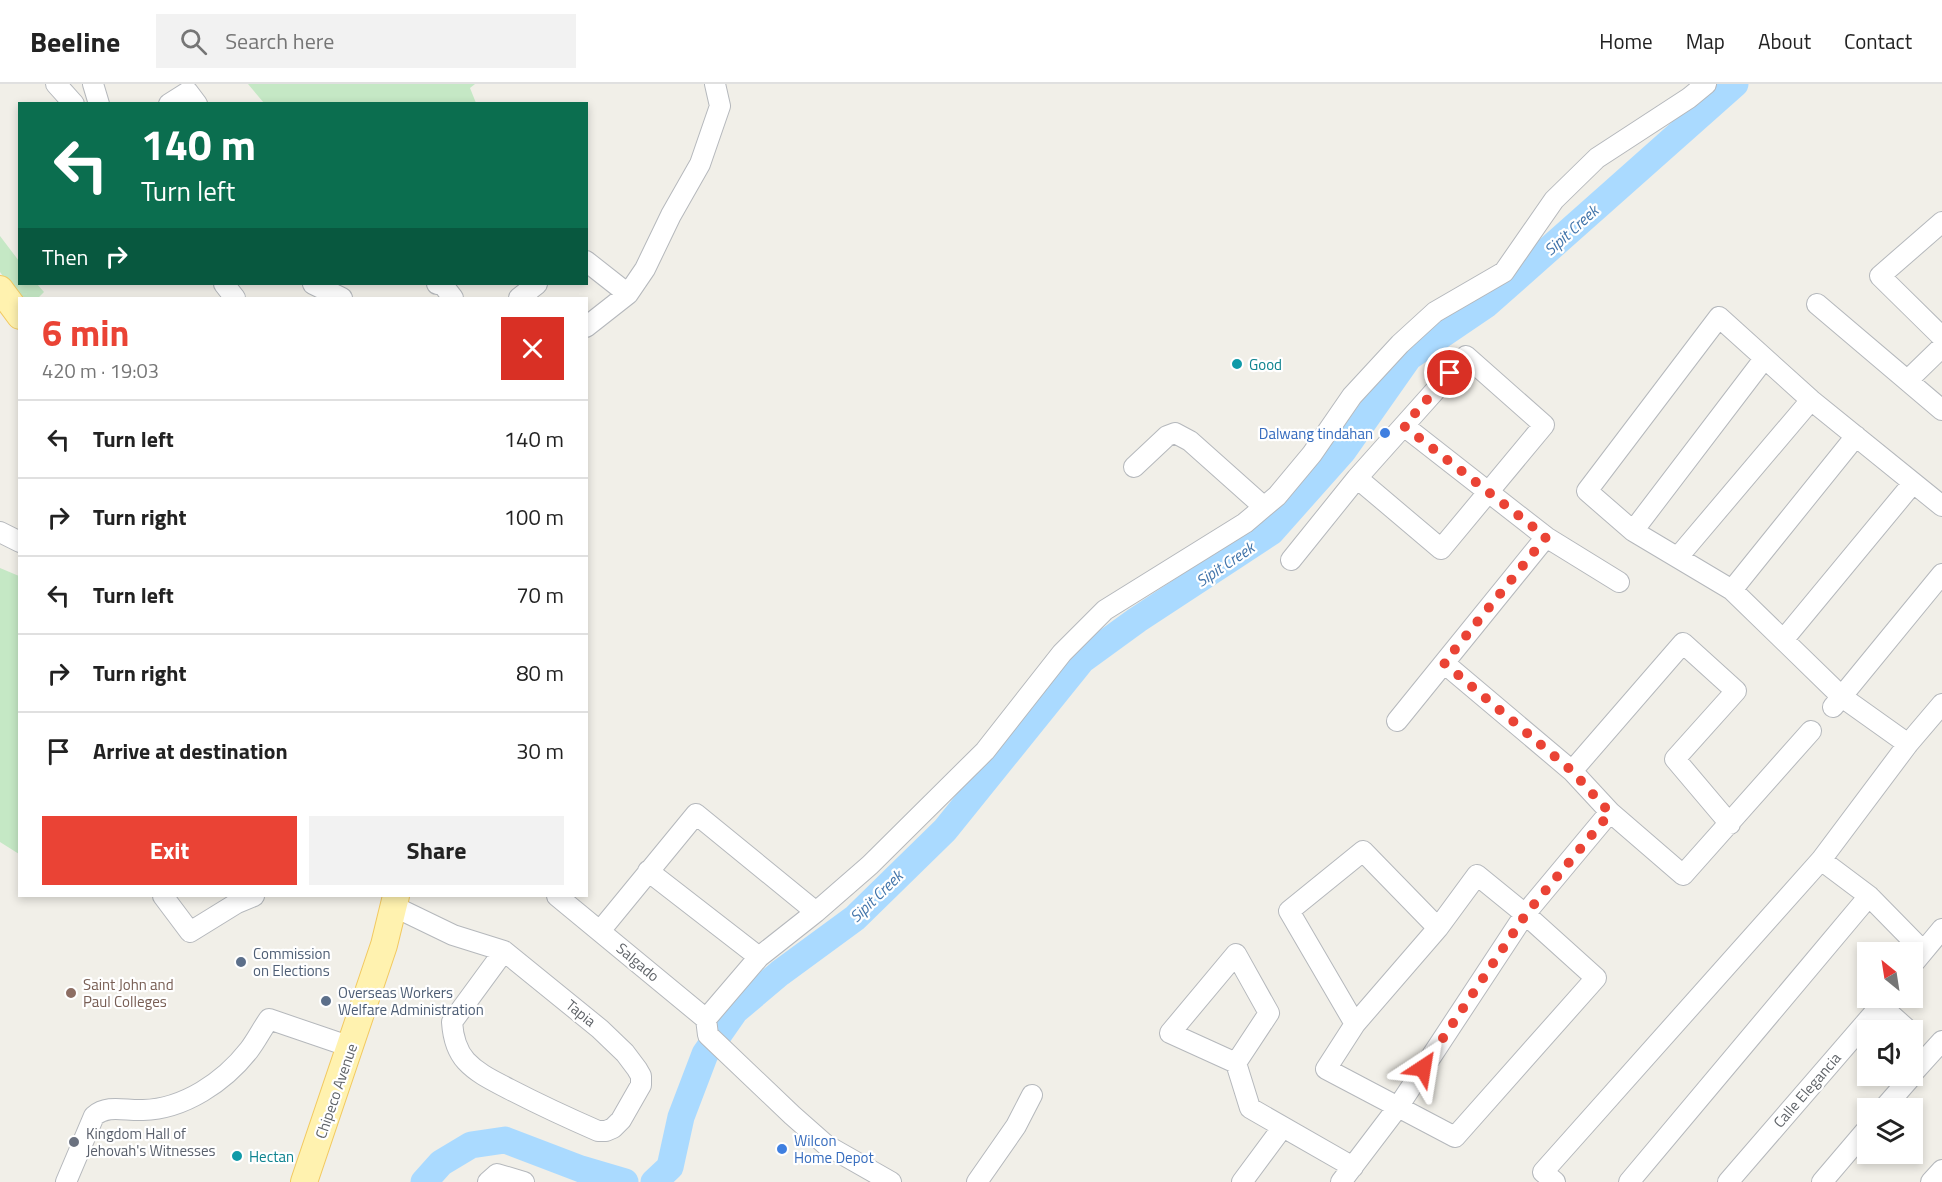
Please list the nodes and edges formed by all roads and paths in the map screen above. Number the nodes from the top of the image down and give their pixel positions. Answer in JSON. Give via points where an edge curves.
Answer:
{"nodes":[{"id":1,"x":56,"y":84,"type":"edge"},
{"id":2,"x":93,"y":84,"type":"edge"},
{"id":3,"x":715,"y":84,"type":"edge"},
{"id":4,"x":1706,"y":84,"type":"edge"},
{"id":5,"x":72,"y":102,"type":"edge"},
{"id":6,"x":98,"y":102,"type":"edge"},
{"id":7,"x":172,"y":102,"type":"edge"},
{"id":8,"x":196,"y":102,"type":"edge"},
{"id":9,"x":1942,"y":222,"type":"edge"},
{"id":10,"x":588,"y":263,"type":"edge"},
{"id":11,"x":225,"y":285,"type":"edge"},
{"id":12,"x":315,"y":285,"type":"edge"},
{"id":13,"x":536,"y":285,"type":"edge"},
{"id":14,"x":0,"y":290,"type":"edge"},
{"id":15,"x":628,"y":294,"type":"junction"},
{"id":16,"x":234,"y":297,"type":"edge"},
{"id":17,"x":340,"y":297,"type":"edge"},
{"id":18,"x":520,"y":297,"type":"edge"},
{"id":19,"x":1817,"y":304,"type":"dead end"},
{"id":20,"x":18,"y":313,"type":"edge"},
{"id":21,"x":588,"y":325,"type":"edge"},
{"id":22,"x":1942,"y":337,"type":"edge"},
{"id":23,"x":1942,"y":347,"type":"edge"},
{"id":24,"x":1764,"y":359,"type":"junction"},
{"id":25,"x":1908,"y":381,"type":"junction"},
{"id":26,"x":1812,"y":400,"type":"junction"},
{"id":27,"x":1942,"y":410,"type":"edge"},
{"id":28,"x":1404,"y":426,"type":"junction"},
{"id":29,"x":1856,"y":436,"type":"junction"},
{"id":30,"x":1134,"y":467,"type":"dead end"},
{"id":31,"x":1358,"y":478,"type":"junction"},
{"id":32,"x":1913,"y":483,"type":"junction"},
{"id":33,"x":1488,"y":492,"type":"junction"},
{"id":34,"x":1942,"y":506,"type":"edge"},
{"id":35,"x":1264,"y":507,"type":"junction"},
{"id":36,"x":1633,"y":531,"type":"junction"},
{"id":37,"x":0,"y":532,"type":"edge"},
{"id":38,"x":1546,"y":537,"type":"junction"},
{"id":39,"x":18,"y":541,"type":"edge"},
{"id":40,"x":1678,"y":557,"type":"junction"},
{"id":41,"x":1291,"y":561,"type":"dead end"},
{"id":42,"x":1942,"y":574,"type":"edge"},
{"id":43,"x":1619,"y":582,"type":"dead end"},
{"id":44,"x":1732,"y":590,"type":"junction"},
{"id":45,"x":1784,"y":639,"type":"junction"},
{"id":46,"x":1444,"y":663,"type":"junction"},
{"id":47,"x":1837,"y":702,"type":"junction"},
{"id":48,"x":1942,"y":704,"type":"edge"},
{"id":49,"x":1397,"y":721,"type":"dead end"},
{"id":50,"x":1811,"y":731,"type":"dead end"},
{"id":51,"x":1908,"y":744,"type":"junction"},
{"id":52,"x":1572,"y":771,"type":"junction"},
{"id":53,"x":1610,"y":813,"type":"junction"},
{"id":54,"x":1730,"y":824,"type":"junction"},
{"id":55,"x":1821,"y":860,"type":"junction"},
{"id":56,"x":648,"y":871,"type":"junction"},
{"id":57,"x":1869,"y":896,"type":"junction"},
{"id":58,"x":164,"y":897,"type":"edge"},
{"id":59,"x":558,"y":897,"type":"edge"},
{"id":60,"x":241,"y":898,"type":"edge"},
{"id":61,"x":394,"y":901,"type":"edge"},
{"id":62,"x":816,"y":912,"type":"junction"},
{"id":63,"x":1526,"y":914,"type":"junction"},
{"id":64,"x":1438,"y":928,"type":"junction"},
{"id":65,"x":1942,"y":929,"type":"edge"},
{"id":66,"x":600,"y":931,"type":"junction"},
{"id":67,"x":1905,"y":942,"type":"edge"},
{"id":68,"x":504,"y":951,"type":"junction"},
{"id":69,"x":1923,"y":952,"type":"edge"},
{"id":70,"x":759,"y":957,"type":"junction"},
{"id":71,"x":1877,"y":1008,"type":"edge"},
{"id":72,"x":1889,"y":1008,"type":"edge"},
{"id":73,"x":1899,"y":1020,"type":"edge"},
{"id":74,"x":1355,"y":1024,"type":"junction"},
{"id":75,"x":707,"y":1027,"type":"junction"},
{"id":76,"x":1923,"y":1040,"type":"edge"},
{"id":77,"x":351,"y":1047,"type":"junction"},
{"id":78,"x":1937,"y":1047,"type":"edge"},
{"id":79,"x":1236,"y":1063,"type":"junction"},
{"id":80,"x":1923,"y":1063,"type":"edge"},
{"id":81,"x":1903,"y":1086,"type":"edge"},
{"id":82,"x":1032,"y":1095,"type":"dead end"},
{"id":83,"x":1892,"y":1098,"type":"edge"},
{"id":84,"x":1398,"y":1107,"type":"junction"},
{"id":85,"x":1282,"y":1128,"type":"junction"},
{"id":86,"x":1857,"y":1141,"type":"edge"},
{"id":87,"x":1942,"y":1170,"type":"edge"},
{"id":88,"x":1347,"y":1175,"type":"edge"},
{"id":89,"x":66,"y":1182,"type":"edge"},
{"id":90,"x":304,"y":1182,"type":"edge"},
{"id":91,"x":488,"y":1182,"type":"edge"},
{"id":92,"x":524,"y":1182,"type":"edge"},
{"id":93,"x":891,"y":1182,"type":"edge"},
{"id":94,"x":977,"y":1182,"type":"edge"},
{"id":95,"x":1242,"y":1182,"type":"edge"},
{"id":96,"x":1555,"y":1182,"type":"edge"},
{"id":97,"x":1629,"y":1182,"type":"edge"},
{"id":98,"x":1728,"y":1182,"type":"edge"},
{"id":99,"x":1822,"y":1182,"type":"edge"},
{"id":100,"x":1932,"y":1182,"type":"edge"}],
"edges":[{"from":1,"to":5,"type":"street"},
{"from":2,"to":6,"type":"street"},
{"from":3,"to":15,"type":"street","via":[[720,106],[700,164]]},
{"from":4,"to":35,"type":"street","via":[[1597,158],[1554,200],[1504,272],[1435,312],[1400,344],[1352,396],[1312,454]]},
{"from":7,"to":8,"type":"street","via":[[188,92]]},
{"from":9,"to":22,"type":"street","via":[[1880,276]]},
{"from":10,"to":15,"type":"street"},
{"from":11,"to":16,"type":"street"},
{"from":12,"to":17,"type":"street"},
{"from":13,"to":18,"type":"street"},
{"from":14,"to":20,"type":"main road"},
{"from":15,"to":21,"type":"street"},
{"from":19,"to":25,"type":"street"},
{"from":23,"to":25,"type":"street"},
{"from":24,"to":26,"type":"street"},
{"from":24,"to":36,"type":"street"},
{"from":24,"to":36,"type":"street","via":[[1719,317],[1587,491]]},
{"from":25,"to":27,"type":"street"},
{"from":26,"to":29,"type":"street"},
{"from":26,"to":40,"type":"street"},
{"from":28,"to":31,"type":"street"},
{"from":28,"to":33,"type":"street"},
{"from":28,"to":33,"type":"street","via":[[1466,356],[1545,425]]},
{"from":29,"to":32,"type":"street"},
{"from":29,"to":44,"type":"street"},
{"from":30,"to":35,"type":"street","via":[[1175,433],[1190,441]]},
{"from":31,"to":33,"type":"street","via":[[1441,549]]},
{"from":31,"to":41,"type":"street"},
{"from":32,"to":34,"type":"street"},
{"from":32,"to":45,"type":"street"},
{"from":33,"to":38,"type":"street"},
{"from":35,"to":62,"type":"street","via":[[1245,523],[1105,610],[1062,653],[985,751],[870,865]]},
{"from":36,"to":40,"type":"street"},
{"from":37,"to":39,"type":"street"},
{"from":38,"to":43,"type":"street"},
{"from":38,"to":46,"type":"street"},
{"from":40,"to":44,"type":"street"},
{"from":42,"to":47,"type":"street"},
{"from":44,"to":45,"type":"street"},
{"from":45,"to":47,"type":"street"},
{"from":46,"to":49,"type":"street"},
{"from":46,"to":52,"type":"street"},
{"from":47,"to":51,"type":"street"},
{"from":48,"to":51,"type":"street"},
{"from":50,"to":54,"type":"street"},
{"from":51,"to":55,"type":"street"},
{"from":52,"to":53,"type":"street"},
{"from":52,"to":54,"type":"street","via":[[1683,643],[1736,691],[1675,759]]},
{"from":53,"to":54,"type":"street","via":[[1683,875]]},
{"from":53,"to":63,"type":"street"},
{"from":55,"to":57,"type":"street"},
{"from":55,"to":96,"type":"street","via":[[1543,1172]]},
{"from":56,"to":62,"type":"street","via":[[696,814]]},
{"from":56,"to":66,"type":"street"},
{"from":56,"to":70,"type":"street"},
{"from":57,"to":67,"type":"street"},
{"from":57,"to":97,"type":"street"},
{"from":58,"to":60,"type":"street","via":[[190,932]]},
{"from":59,"to":66,"type":"street","name":"Salgado"},
{"from":61,"to":68,"type":"street","name":"Tapia","via":[[453,934]]},
{"from":61,"to":77,"type":"main road","name":"Chipeco Avenue"},
{"from":62,"to":70,"type":"street"},
{"from":63,"to":64,"type":"street","via":[[1477,875]]},
{"from":63,"to":84,"type":"street"},
{"from":63,"to":84,"type":"street","via":[[1596,978],[1455,1137]]},
{"from":64,"to":74,"type":"street"},
{"from":64,"to":74,"type":"street","via":[[1363,851],[1289,912]]},
{"from":65,"to":69,"type":"street"},
{"from":66,"to":75,"type":"street","name":"Salgado"},
{"from":68,"to":68,"type":"street","name":"Tapia","via":[[600,1029],[641,1076],[641,1085],[613,1128],[598,1131],[548,1109],[478,1072],[457,1047],[452,1022]]},
{"from":70,"to":75,"type":"street"},
{"from":71,"to":98,"type":"street","name":"Calle Elegancia"},
{"from":72,"to":73,"type":"street"},
{"from":74,"to":84,"type":"street","via":[[1326,1069]]},
{"from":75,"to":93,"type":"street","name":"Salgado","via":[[724,1050],[826,1145]]},
{"from":76,"to":78,"type":"street"},
{"from":77,"to":89,"type":"street","via":[[268,1018],[249,1050],[230,1070],[185,1101],[164,1108],[99,1111]]},
{"from":77,"to":90,"type":"main road","name":"Chipeco Avenue"},
{"from":78,"to":80,"type":"street"},
{"from":79,"to":79,"type":"street","via":[[1269,1013],[1236,954],[1170,1033]]},
{"from":79,"to":85,"type":"street","via":[[1250,1108]]},
{"from":81,"to":83,"type":"street"},
{"from":82,"to":94,"type":"street","via":[[1016,1126]]},
{"from":84,"to":88,"type":"street"},
{"from":85,"to":88,"type":"street"},
{"from":85,"to":95,"type":"street"},
{"from":86,"to":99,"type":"street"},
{"from":87,"to":100,"type":"street"},
{"from":91,"to":92,"type":"street","via":[[497,1174]]}]}
